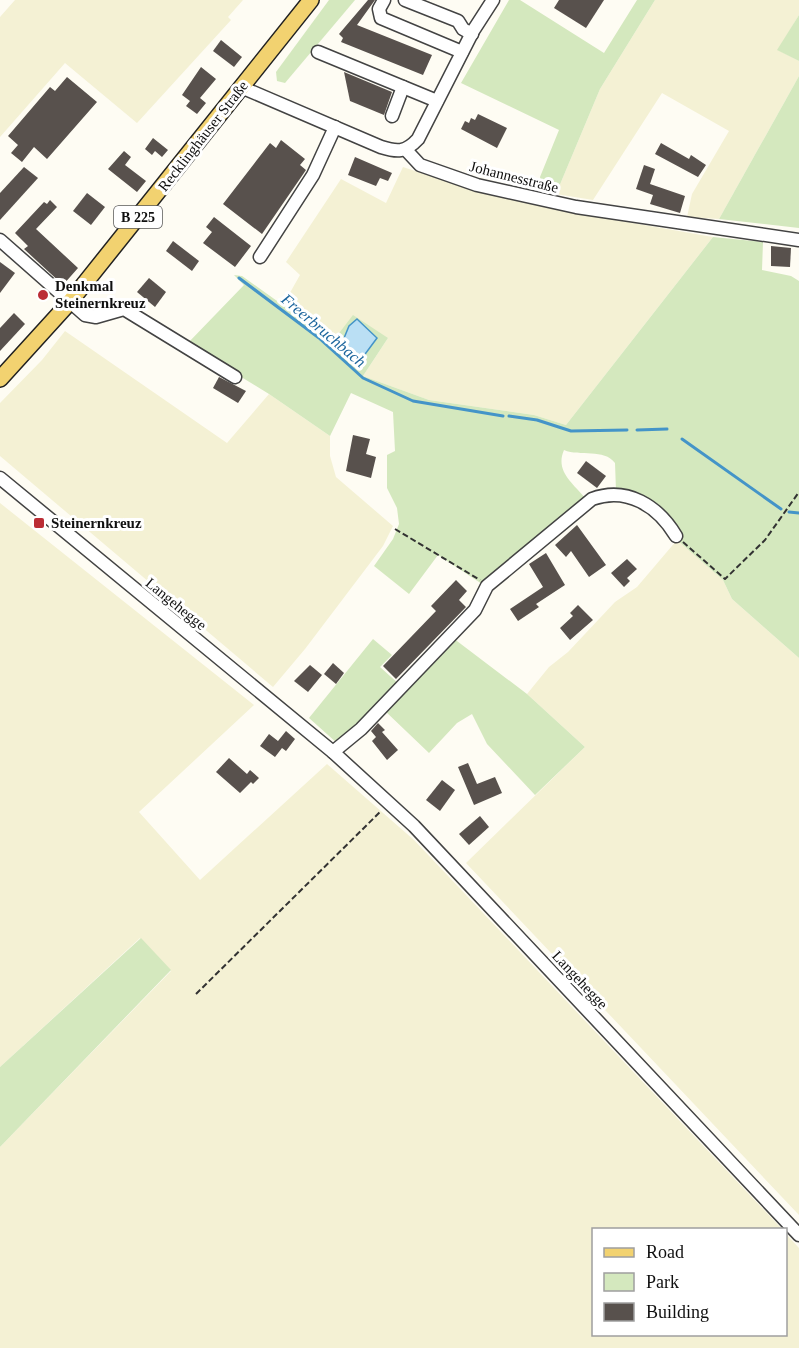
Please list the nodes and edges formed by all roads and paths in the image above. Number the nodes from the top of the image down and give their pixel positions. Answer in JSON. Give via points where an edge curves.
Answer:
{"nodes":[{"id":1,"x":311,"y":0,"type":"edge"},
{"id":2,"x":384,"y":0,"type":"edge"},
{"id":3,"x":405,"y":0,"type":"edge"},
{"id":4,"x":493,"y":0,"type":"edge"},
{"id":5,"x":472,"y":34,"type":"junction"},
{"id":6,"x":318,"y":52,"type":"dead end"},
{"id":7,"x":462,"y":52,"type":"junction"},
{"id":8,"x":241,"y":87,"type":"junction"},
{"id":9,"x":403,"y":87,"type":"junction"},
{"id":10,"x":437,"y":101,"type":"junction"},
{"id":11,"x":392,"y":116,"type":"dead end"},
{"id":12,"x":335,"y":127,"type":"junction"},
{"id":13,"x":406,"y":150,"type":"junction"},
{"id":14,"x":0,"y":240,"type":"edge"},
{"id":15,"x":799,"y":240,"type":"edge"},
{"id":16,"x":260,"y":257,"type":"dead end"},
{"id":17,"x":69,"y":303,"type":"junction"},
{"id":18,"x":235,"y":377,"type":"dead end"},
{"id":19,"x":0,"y":379,"type":"edge"},
{"id":20,"x":0,"y":478,"type":"edge"},
{"id":21,"x":799,"y":492,"type":"edge"},
{"id":22,"x":395,"y":528,"type":"dead end"},
{"id":23,"x":676,"y":536,"type":"joint"},
{"id":24,"x":487,"y":586,"type":"junction"},
{"id":25,"x":333,"y":752,"type":"junction"},
{"id":26,"x":390,"y":803,"type":"junction"},
{"id":27,"x":196,"y":994,"type":"dead end"},
{"id":28,"x":799,"y":1235,"type":"edge"}],
"edges":[{"from":1,"to":8,"type":"main road","name":"Recklinghäuser Straße","number":"B 225"},
{"from":2,"to":7,"type":"street","via":[[378,12],[383,19]]},
{"from":3,"to":5,"type":"street","via":[[458,21]]},
{"from":4,"to":5,"type":"street"},
{"from":5,"to":7,"type":"street"},
{"from":6,"to":9,"type":"street"},
{"from":7,"to":10,"type":"street"},
{"from":8,"to":12,"type":"street","name":"Johannesstraße"},
{"from":8,"to":17,"type":"main road","name":"Recklinghäuser Straße","number":"B 225"},
{"from":9,"to":10,"type":"street"},
{"from":9,"to":11,"type":"street"},
{"from":10,"to":13,"type":"street","via":[[418,139]]},
{"from":12,"to":13,"type":"street","name":"Johannesstraße","via":[[396,152]]},
{"from":12,"to":16,"type":"street","via":[[314,175]]},
{"from":13,"to":15,"type":"street","name":"Johannesstraße","via":[[420,165],[477,185],[576,207]]},
{"from":14,"to":17,"type":"street"},
{"from":17,"to":18,"type":"street","via":[[85,315],[96,317],[124,309]]},
{"from":17,"to":19,"type":"main road","name":"Recklinghäuser Straße","number":"B 225"},
{"from":20,"to":25,"type":"street","name":"Langehegge"},
{"from":21,"to":23,"type":"path","via":[[765,540],[725,579]]},
{"from":22,"to":24,"type":"path"},
{"from":23,"to":24,"type":"street","via":[[668,522],[650,506],[626,495],[605,494],[592,499]]},
{"from":24,"to":25,"type":"street","via":[[475,610],[361,729]]},
{"from":25,"to":26,"type":"street","name":"Langehegge"},
{"from":26,"to":27,"type":"path"},
{"from":26,"to":28,"type":"street","name":"Langehegge"}]}
